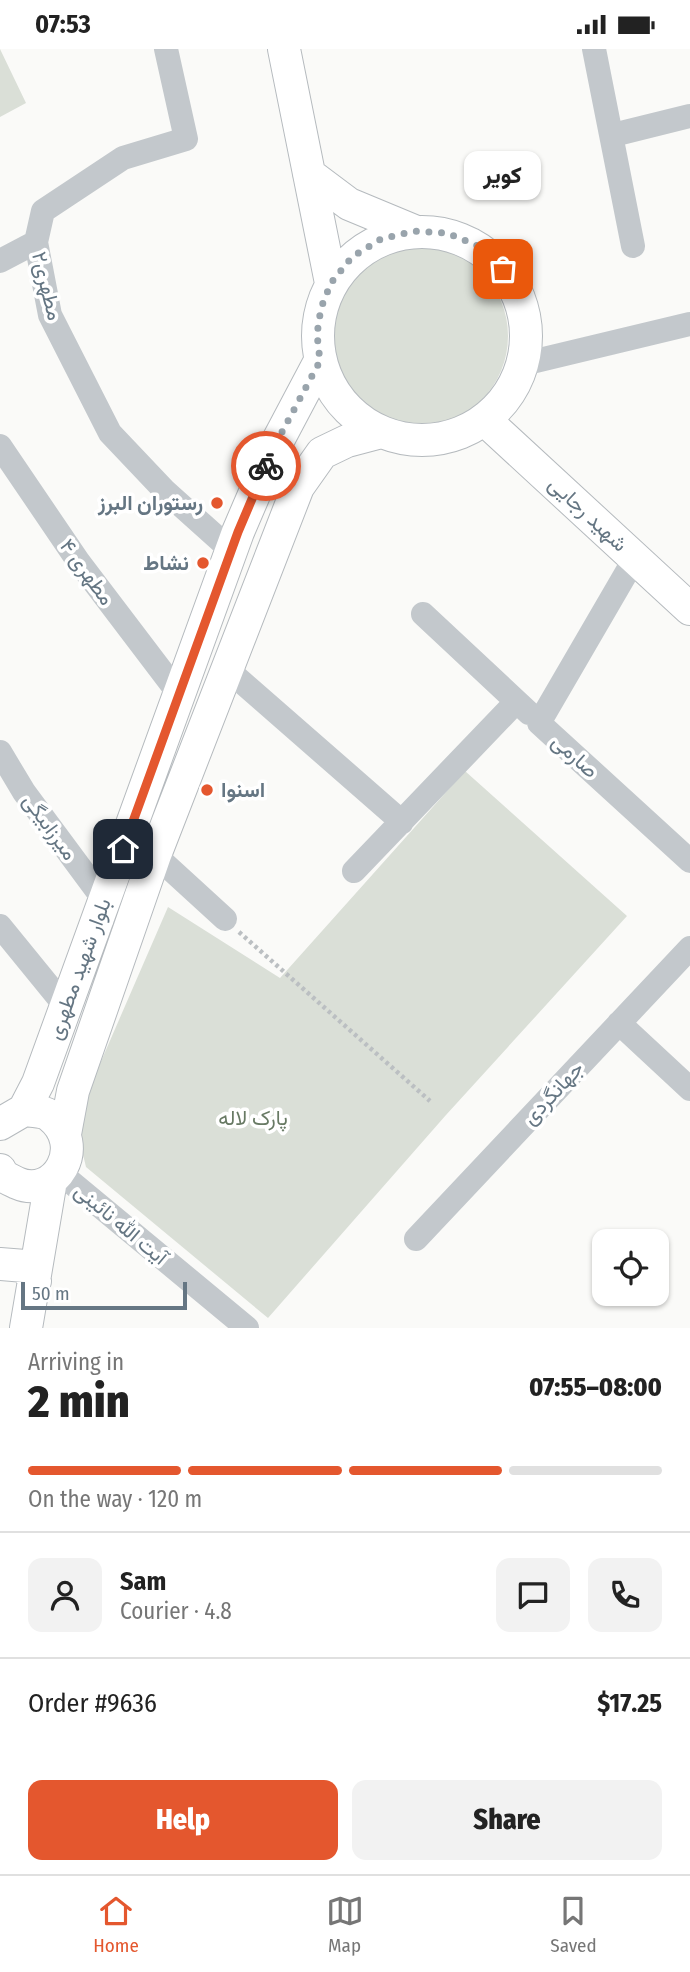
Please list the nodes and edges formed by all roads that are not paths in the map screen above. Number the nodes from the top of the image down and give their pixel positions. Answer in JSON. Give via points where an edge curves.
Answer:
{"nodes":[{"id":1,"x":166,"y":49,"type":"edge"},
{"id":2,"x":284,"y":49,"type":"edge"},
{"id":3,"x":594,"y":49,"type":"edge"},
{"id":4,"x":690,"y":117,"type":"edge"},
{"id":5,"x":613,"y":135,"type":"junction"},
{"id":6,"x":309,"y":174,"type":"junction"},
{"id":7,"x":414,"y":231,"type":"junction"},
{"id":8,"x":36,"y":242,"type":"junction"},
{"id":9,"x":634,"y":246,"type":"dead end"},
{"id":10,"x":0,"y":261,"type":"edge"},
{"id":11,"x":331,"y":283,"type":"junction"},
{"id":12,"x":690,"y":324,"type":"edge"},
{"id":13,"x":320,"y":361,"type":"junction"},
{"id":14,"x":523,"y":364,"type":"junction"},
{"id":15,"x":485,"y":420,"type":"junction"},
{"id":16,"x":381,"y":432,"type":"junction"},
{"id":17,"x":0,"y":446,"type":"edge"},
{"id":18,"x":232,"y":551,"type":"junction"},
{"id":19,"x":635,"y":558,"type":"junction"},
{"id":20,"x":690,"y":609,"type":"edge"},
{"id":21,"x":423,"y":614,"type":"dead end"},
{"id":22,"x":227,"y":670,"type":"junction"},
{"id":23,"x":179,"y":694,"type":"junction"},
{"id":24,"x":516,"y":702,"type":"junction"},
{"id":25,"x":539,"y":723,"type":"junction"},
{"id":26,"x":0,"y":752,"type":"edge"},
{"id":27,"x":402,"y":822,"type":"junction"},
{"id":28,"x":155,"y":855,"type":"junction"},
{"id":29,"x":690,"y":861,"type":"edge"},
{"id":30,"x":354,"y":871,"type":"dead end"},
{"id":31,"x":104,"y":900,"type":"junction"},
{"id":32,"x":225,"y":919,"type":"road end"},
{"id":33,"x":0,"y":926,"type":"edge"},
{"id":34,"x":690,"y":948,"type":"edge"},
{"id":35,"x":65,"y":1007,"type":"junction"},
{"id":36,"x":619,"y":1023,"type":"junction"},
{"id":37,"x":690,"y":1089,"type":"edge"},
{"id":38,"x":73,"y":1091,"type":"junction"},
{"id":39,"x":21,"y":1105,"type":"edge"},
{"id":40,"x":65,"y":1133,"type":"junction"},
{"id":41,"x":55,"y":1177,"type":"junction"},
{"id":42,"x":1,"y":1182,"type":"edge"},
{"id":43,"x":416,"y":1239,"type":"dead end"},
{"id":44,"x":0,"y":1264,"type":"edge"},
{"id":45,"x":35,"y":1281,"type":"junction"},
{"id":46,"x":26,"y":1328,"type":"edge"},
{"id":47,"x":247,"y":1328,"type":"edge"}],
"edges":[{"from":1,"to":8,"type":"street","name":"مطهری۲","via":[[186,139],[123,158],[43,211]]},
{"from":2,"to":6,"type":"main road"},
{"from":3,"to":5,"type":"street"},
{"from":4,"to":5,"type":"street"},
{"from":5,"to":9,"type":"street"},
{"from":6,"to":7,"type":"main road","via":[[349,204]]},
{"from":6,"to":11,"type":"main road"},
{"from":7,"to":11,"type":"main road","via":[[372,244],[352,257]]},
{"from":7,"to":14,"type":"main road","via":[[447,233],[478,246],[503,269],[520,298],[527,331]]},
{"from":8,"to":10,"type":"street"},
{"from":8,"to":18,"type":"street","name":"مطهری۲","via":[[50,316],[110,433]]},
{"from":11,"to":13,"type":"main road","via":[[317,334]]},
{"from":12,"to":14,"type":"street"},
{"from":13,"to":16,"type":"main road","via":[[333,391],[354,416]]},
{"from":13,"to":18,"type":"main road","name":"بلوار شهید مطهری","via":[[274,447]]},
{"from":14,"to":15,"type":"main road","via":[[509,395]]},
{"from":15,"to":16,"type":"main road","via":[[462,433],[435,440],[408,440]]},
{"from":15,"to":19,"type":"main road","name":"شهید رجایی"},
{"from":16,"to":22,"type":"main road","name":"بلوار شهید مطهری","via":[[322,453],[298,487]]},
{"from":17,"to":23,"type":"street","name":"مطهری ۴","via":[[78,561]]},
{"from":18,"to":23,"type":"main road","name":"بلوار شهید مطهری"},
{"from":19,"to":20,"type":"main road","name":"شهید رجایی"},
{"from":19,"to":25,"type":"street","name":"صارمی"},
{"from":21,"to":24,"type":"street"},
{"from":22,"to":27,"type":"street"},
{"from":22,"to":28,"type":"main road","name":"بلوار شهید مطهری"},
{"from":23,"to":31,"type":"main road","name":"بلوار شهید مطهری"},
{"from":24,"to":25,"type":"street"},
{"from":24,"to":27,"type":"street"},
{"from":25,"to":29,"type":"street","name":"صارمی"},
{"from":26,"to":31,"type":"street","name":"میرزابیگی"},
{"from":27,"to":30,"type":"street"},
{"from":28,"to":32,"type":"street"},
{"from":28,"to":38,"type":"main road","name":"بلوار شهید مطهری"},
{"from":31,"to":35,"type":"main road","name":"بلوار شهید مطهری"},
{"from":33,"to":35,"type":"street"},
{"from":34,"to":36,"type":"street","name":"جهانگردی"},
{"from":35,"to":39,"type":"main road","name":"بلوار شهید مطهری"},
{"from":36,"to":37,"type":"street"},
{"from":36,"to":43,"type":"street","name":"جهانگردی"},
{"from":38,"to":39,"type":"main road"},
{"from":38,"to":40,"type":"main road","name":"بلوار شهید مطهری"},
{"from":39,"to":40,"type":"main road","via":[[49,1114]]},
{"from":40,"to":41,"type":"main road","name":"بلوار شهید مطهری","via":[[68,1154]]},
{"from":41,"to":42,"type":"main road","via":[[26,1187]]},
{"from":41,"to":45,"type":"main road"},
{"from":41,"to":47,"type":"street","name":"آیت الله نائینی"},
{"from":44,"to":45,"type":"main road","via":[[24,1266]]},
{"from":45,"to":46,"type":"main road"}]}
